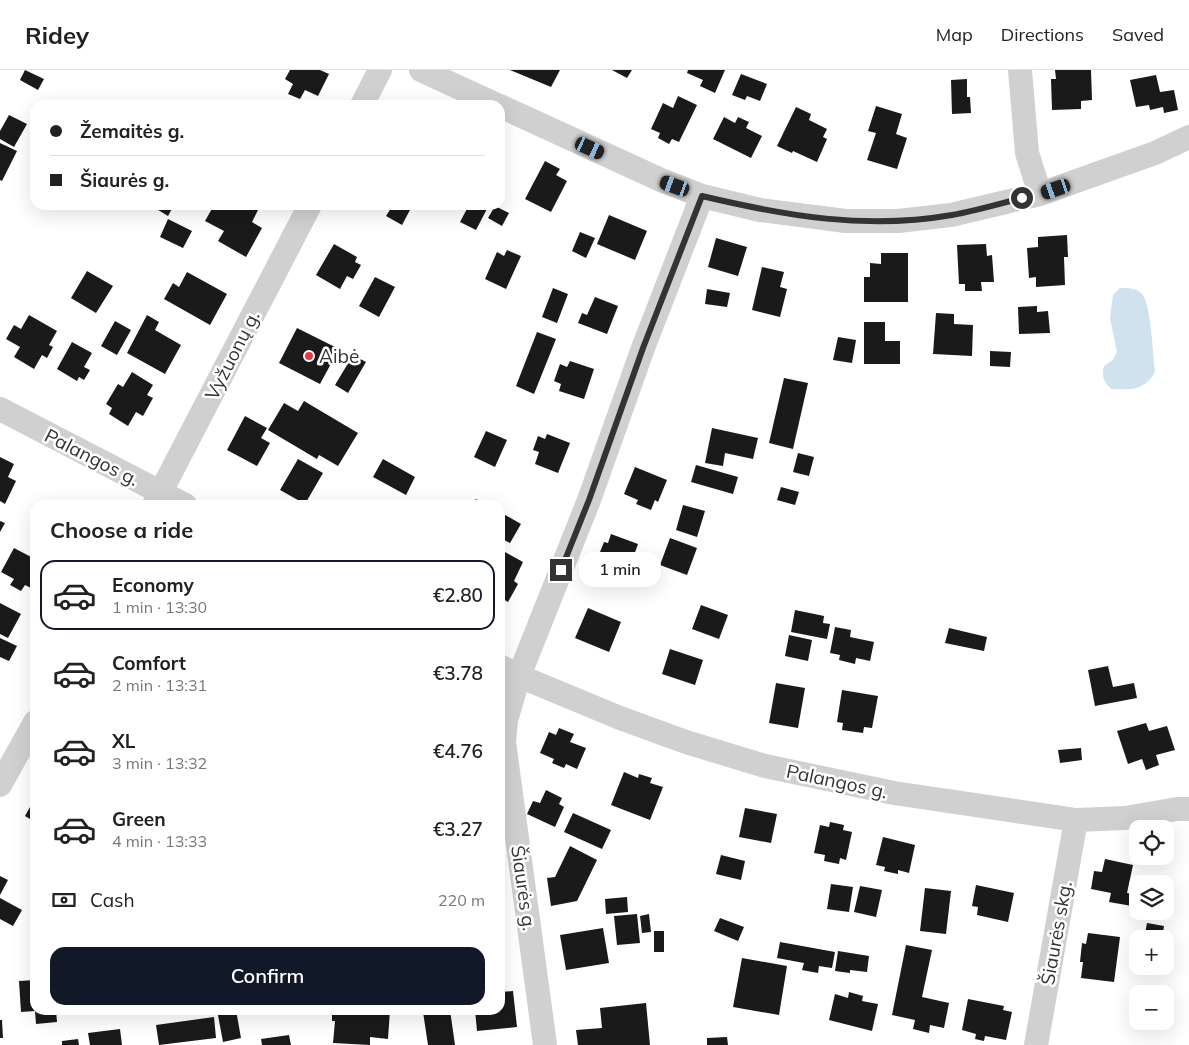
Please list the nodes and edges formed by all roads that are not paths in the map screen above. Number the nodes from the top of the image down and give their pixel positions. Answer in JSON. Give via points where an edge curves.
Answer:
{"nodes":[{"id":1,"x":380,"y":70,"type":"edge"},
{"id":2,"x":421,"y":70,"type":"edge"},
{"id":3,"x":1020,"y":70,"type":"edge"},
{"id":4,"x":365,"y":100,"type":"edge"},
{"id":5,"x":485,"y":100,"type":"edge"},
{"id":6,"x":505,"y":109,"type":"edge"},
{"id":7,"x":1189,"y":137,"type":"edge"},
{"id":8,"x":1040,"y":194,"type":"junction"},
{"id":9,"x":702,"y":196,"type":"junction"},
{"id":10,"x":307,"y":210,"type":"edge"},
{"id":11,"x":0,"y":409,"type":"edge"},
{"id":12,"x":157,"y":499,"type":"edge"},
{"id":13,"x":510,"y":671,"type":"edge"},
{"id":14,"x":30,"y":731,"type":"edge"},
{"id":15,"x":505,"y":731,"type":"edge"},
{"id":16,"x":505,"y":749,"type":"edge"},
{"id":17,"x":0,"y":785,"type":"edge"},
{"id":18,"x":1189,"y":809,"type":"edge"},
{"id":19,"x":1076,"y":820,"type":"junction"},
{"id":20,"x":545,"y":1045,"type":"edge"},
{"id":21,"x":1036,"y":1045,"type":"edge"}],
"edges":[{"from":1,"to":4,"type":"street"},
{"from":2,"to":5,"type":"street"},
{"from":3,"to":8,"type":"street","via":[[1027,153]]},
{"from":6,"to":9,"type":"street"},
{"from":7,"to":8,"type":"street","via":[[1155,153]]},
{"from":8,"to":9,"type":"street","via":[[952,215],[898,221],[854,221],[760,210]]},
{"from":9,"to":13,"type":"street","name":"Šiaurės g.","via":[[589,500]]},
{"from":10,"to":12,"type":"street","name":"Vyžuonų g."},
{"from":11,"to":12,"type":"street","name":"Palangos g."},
{"from":13,"to":15,"type":"street","name":"Šiaurės g."},
{"from":13,"to":19,"type":"street","name":"Palangos g.","via":[[620,718],[765,766],[894,793]]},
{"from":14,"to":17,"type":"street"},
{"from":16,"to":20,"type":"street","name":"Šiaurės g."},
{"from":18,"to":19,"type":"street","name":"Palangos g.","via":[[1125,818]]},
{"from":19,"to":21,"type":"street","name":"Šiaurės skg."}]}
